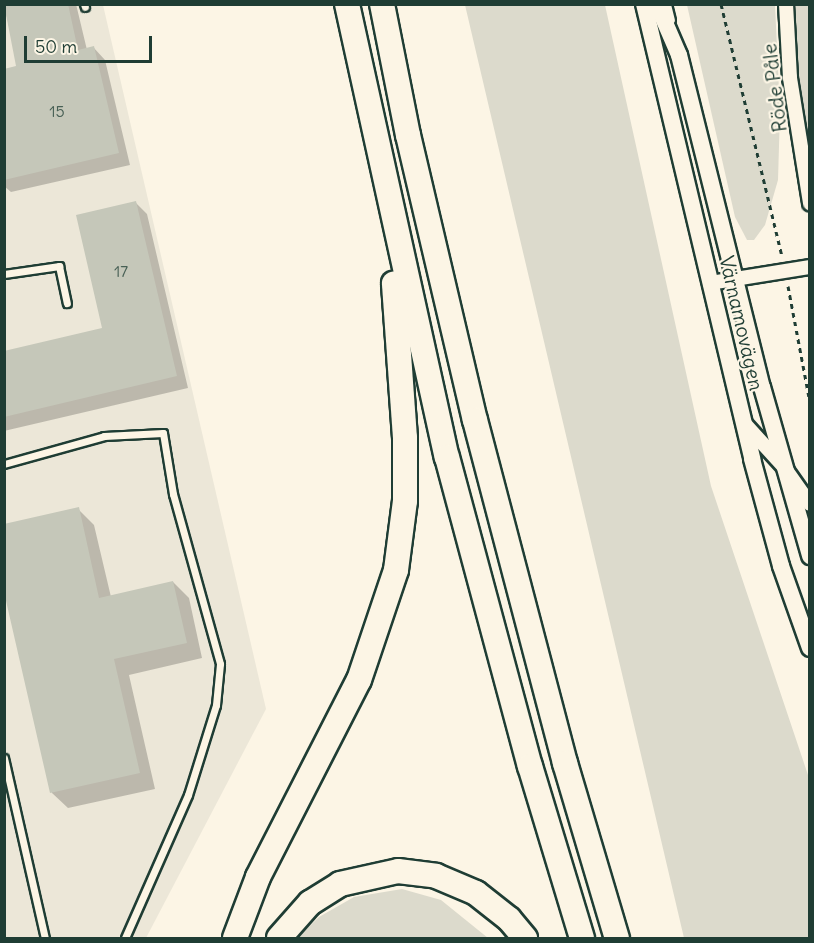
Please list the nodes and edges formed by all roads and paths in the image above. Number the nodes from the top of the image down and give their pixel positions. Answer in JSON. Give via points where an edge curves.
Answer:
{"nodes":[{"id":1,"x":347,"y":4,"type":"edge"},
{"id":2,"x":382,"y":4,"type":"edge"},
{"id":3,"x":644,"y":4,"type":"edge"},
{"id":4,"x":655,"y":4,"type":"edge"},
{"id":5,"x":668,"y":4,"type":"edge"},
{"id":6,"x":721,"y":4,"type":"edge"},
{"id":7,"x":786,"y":4,"type":"edge"},
{"id":8,"x":655,"y":48,"type":"junction"},
{"id":9,"x":679,"y":54,"type":"junction"},
{"id":10,"x":810,"y":203,"type":"edge"},
{"id":11,"x":389,"y":206,"type":"junction"},
{"id":12,"x":810,"y":267,"type":"edge"},
{"id":13,"x":785,"y":270,"type":"junction"},
{"id":14,"x":4,"y":274,"type":"edge"},
{"id":15,"x":735,"y":280,"type":"junction"},
{"id":16,"x":710,"y":282,"type":"junction"},
{"id":17,"x":67,"y":303,"type":"dead end"},
{"id":18,"x":810,"y":402,"type":"edge"},
{"id":19,"x":744,"y":423,"type":"junction"},
{"id":20,"x":4,"y":464,"type":"edge"},
{"id":21,"x":784,"y":467,"type":"junction"},
{"id":22,"x":810,"y":504,"type":"edge"},
{"id":23,"x":810,"y":556,"type":"edge"},
{"id":24,"x":810,"y":648,"type":"edge"},
{"id":25,"x":4,"y":758,"type":"edge"},
{"id":26,"x":603,"y":894,"type":"junction"},
{"id":27,"x":45,"y":939,"type":"edge"},
{"id":28,"x":125,"y":939,"type":"edge"},
{"id":29,"x":235,"y":939,"type":"edge"},
{"id":30,"x":279,"y":939,"type":"edge"},
{"id":31,"x":525,"y":939,"type":"edge"},
{"id":32,"x":582,"y":939,"type":"edge"},
{"id":33,"x":617,"y":939,"type":"edge"},
{"id":34,"x":622,"y":939,"type":"edge"}],
"edges":[{"from":1,"to":11,"type":"highway"},
{"from":2,"to":26,"type":"highway","via":[[408,135],[475,420]]},
{"from":3,"to":8,"type":"street","name":"Värnamovägen"},
{"from":4,"to":8,"type":"lane"},
{"from":4,"to":9,"type":"street","name":"Värnamovägen"},
{"from":5,"to":9,"type":"lane","name":"Värnamovägen"},
{"from":6,"to":13,"type":"path"},
{"from":7,"to":10,"type":"street","name":"Röde Påle","via":[[790,78]]},
{"from":8,"to":16,"type":"street","name":"Värnamovägen"},
{"from":9,"to":15,"type":"street","name":"Värnamovägen"},
{"from":11,"to":29,"type":"highway","via":[[405,438],[405,501],[396,570],[359,680],[258,877]]},
{"from":11,"to":32,"type":"highway","via":[[447,457],[530,766]]},
{"from":12,"to":13,"type":"street"},
{"from":13,"to":15,"type":"street"},
{"from":13,"to":18,"type":"path"},
{"from":14,"to":17,"type":"lane","via":[[59,266]]},
{"from":15,"to":16,"type":"street"},
{"from":15,"to":21,"type":"street","name":"Värnamovägen"},
{"from":16,"to":19,"type":"street","name":"Värnamovägen"},
{"from":19,"to":21,"type":"street"},
{"from":19,"to":24,"type":"street","name":"Värnamovägen","via":[[781,566]]},
{"from":20,"to":28,"type":"lane","via":[[104,436],[163,433],[173,494],[220,664],[216,705],[188,795]]},
{"from":21,"to":22,"type":"street"},
{"from":21,"to":23,"type":"street","name":"Värnamovägen"},
{"from":25,"to":27,"type":"lane"},
{"from":26,"to":33,"type":"highway"},
{"from":26,"to":34,"type":"highway"},
{"from":30,"to":31,"type":"highway","via":[[310,903],[340,884],[398,871],[436,876],[476,893],[509,919]]}]}
